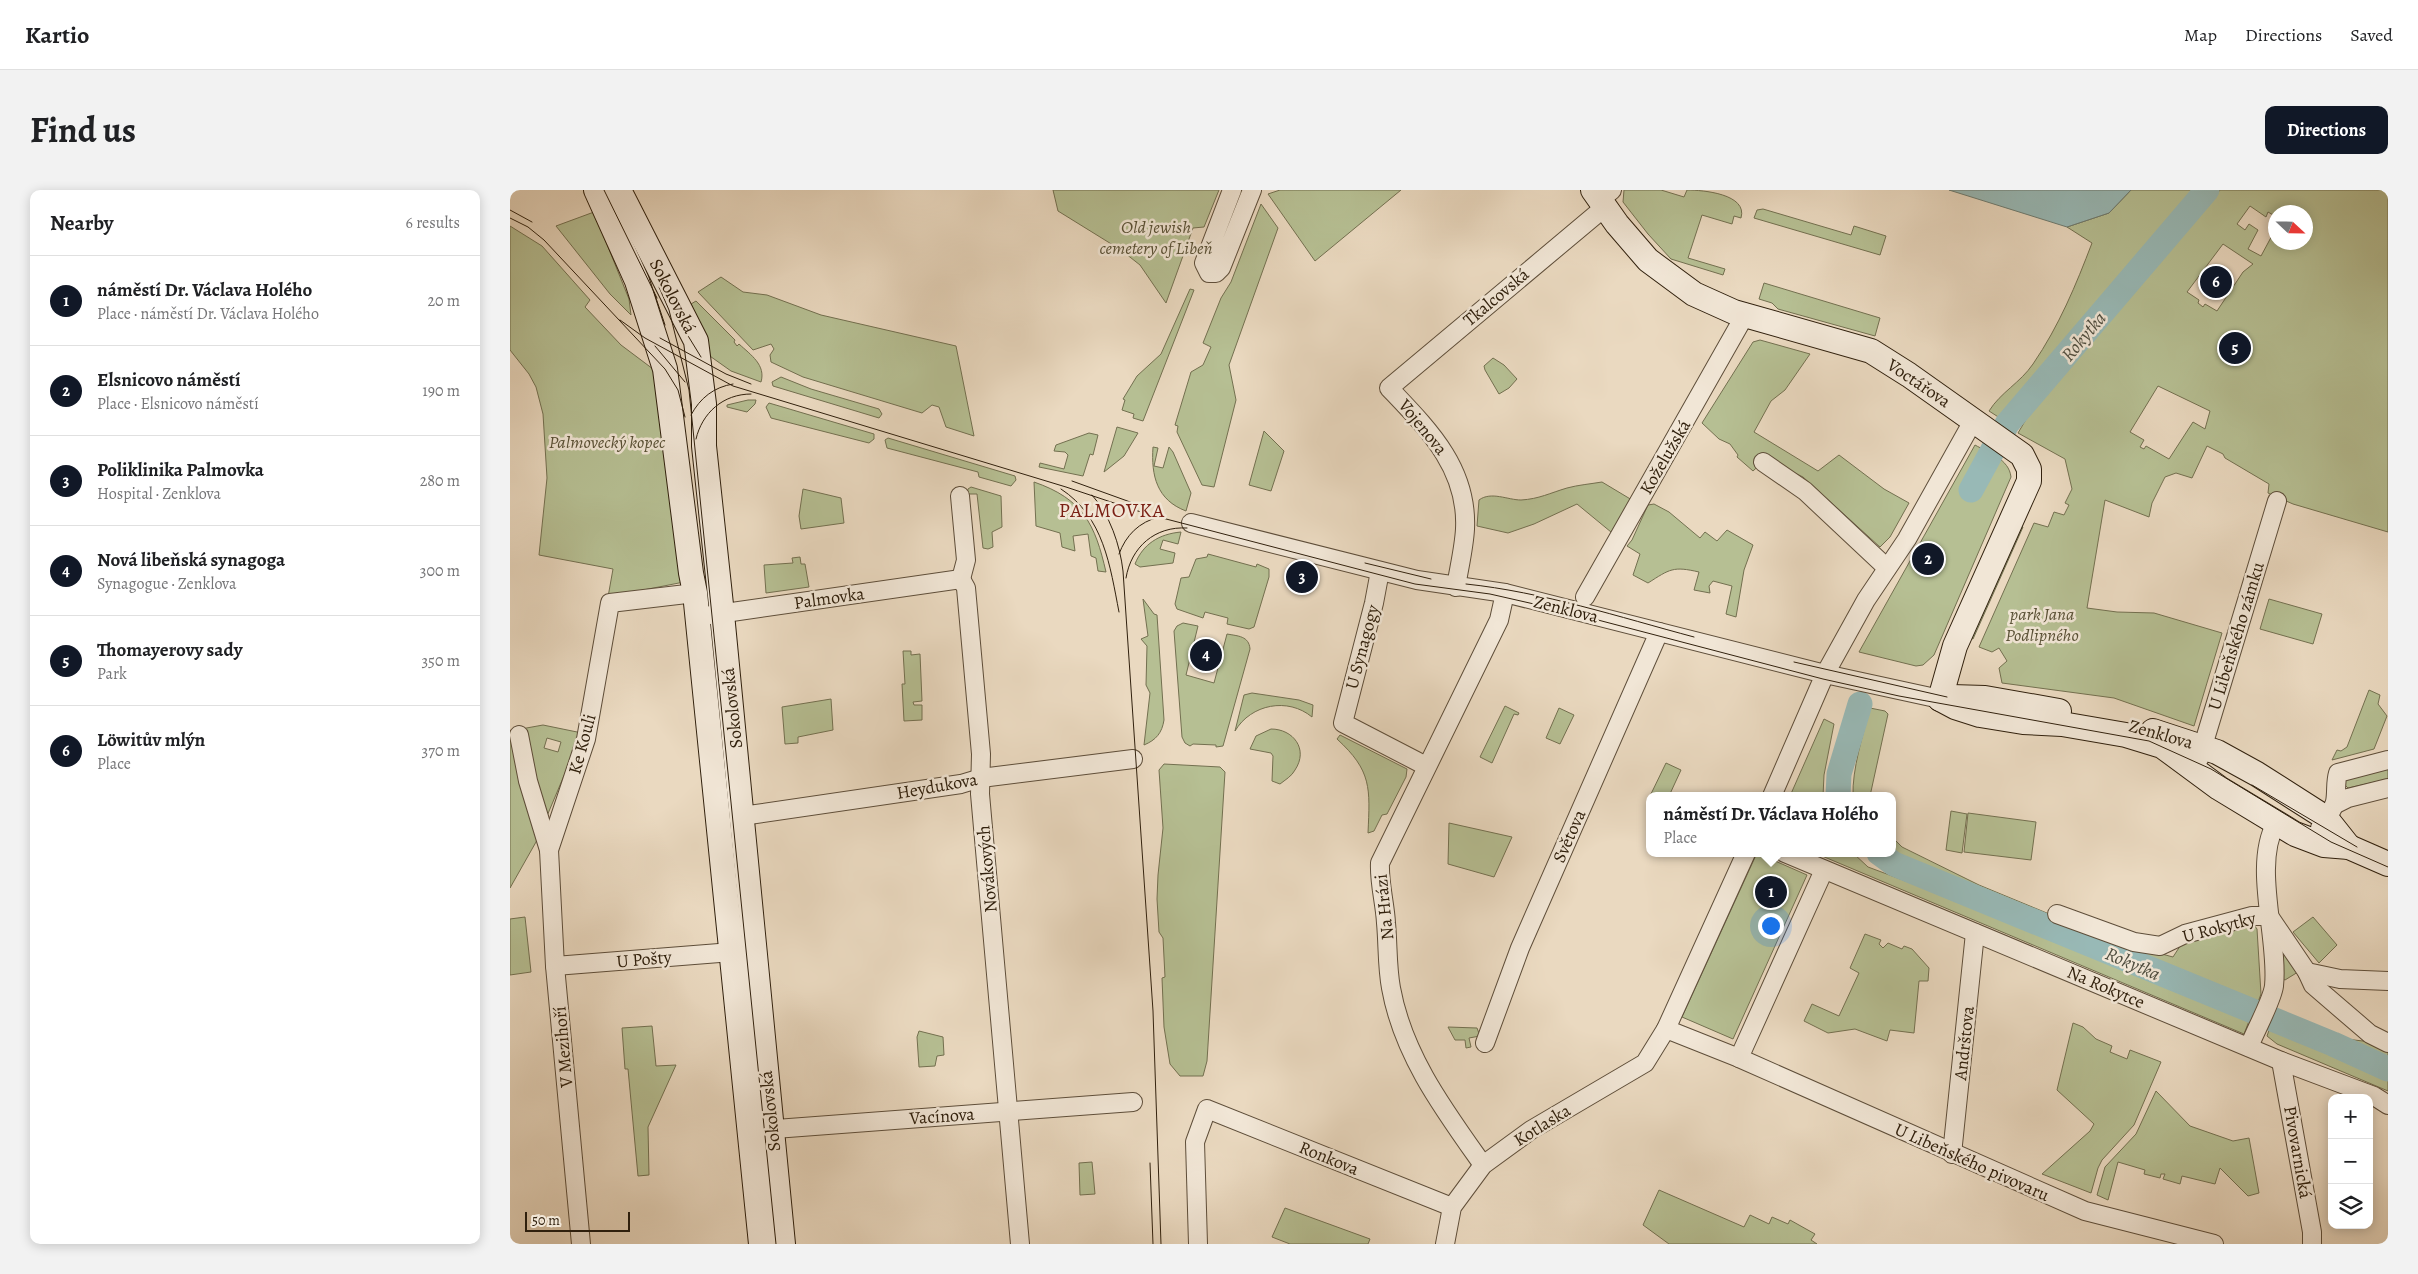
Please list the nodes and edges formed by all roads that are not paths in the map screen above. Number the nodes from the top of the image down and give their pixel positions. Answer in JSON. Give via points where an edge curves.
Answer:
{"nodes":[{"id":1,"x":596,"y":190,"type":"edge"},
{"id":2,"x":619,"y":190,"type":"edge"},
{"id":3,"x":1232,"y":190,"type":"edge"},
{"id":4,"x":1252,"y":190,"type":"edge"},
{"id":5,"x":1602,"y":197,"type":"edge"},
{"id":6,"x":1745,"y":315,"type":"junction"},
{"id":7,"x":1389,"y":388,"type":"joint"},
{"id":8,"x":1979,"y":426,"type":"junction"},
{"id":9,"x":1763,"y":462,"type":"dead end"},
{"id":10,"x":960,"y":496,"type":"dead end"},
{"id":11,"x":2277,"y":501,"type":"dead end"},
{"id":12,"x":1191,"y":523,"type":"dead end"},
{"id":13,"x":1887,"y":568,"type":"junction"},
{"id":14,"x":1380,"y":571,"type":"junction"},
{"id":15,"x":961,"y":579,"type":"junction"},
{"id":16,"x":1456,"y":587,"type":"junction"},
{"id":17,"x":695,"y":593,"type":"junction"},
{"id":18,"x":1505,"y":593,"type":"junction"},
{"id":19,"x":1585,"y":597,"type":"dead end"},
{"id":20,"x":722,"y":614,"type":"junction"},
{"id":21,"x":698,"y":616,"type":"junction"},
{"id":22,"x":1659,"y":632,"type":"junction"},
{"id":23,"x":1825,"y":674,"type":"junction"},
{"id":24,"x":1940,"y":699,"type":"junction"},
{"id":25,"x":519,"y":735,"type":"dead end"},
{"id":26,"x":2203,"y":746,"type":"junction"},
{"id":27,"x":1133,"y":759,"type":"dead end"},
{"id":28,"x":2388,"y":760,"type":"edge"},
{"id":29,"x":1426,"y":766,"type":"junction"},
{"id":30,"x":2195,"y":771,"type":"junction"},
{"id":31,"x":981,"y":778,"type":"junction"},
{"id":32,"x":2388,"y":788,"type":"edge"},
{"id":33,"x":1774,"y":792,"type":"edge"},
{"id":34,"x":2330,"y":811,"type":"junction"},
{"id":35,"x":742,"y":816,"type":"junction"},
{"id":36,"x":2276,"y":823,"type":"junction"},
{"id":37,"x":2312,"y":842,"type":"junction"},
{"id":38,"x":2350,"y":848,"type":"junction"},
{"id":39,"x":549,"y":850,"type":"junction"},
{"id":40,"x":1744,"y":857,"type":"edge"},
{"id":41,"x":1794,"y":857,"type":"edge"},
{"id":42,"x":2388,"y":864,"type":"edge"},
{"id":43,"x":1824,"y":870,"type":"junction"},
{"id":44,"x":2057,"y":914,"type":"dead end"},
{"id":45,"x":2269,"y":916,"type":"junction"},
{"id":46,"x":1975,"y":933,"type":"junction"},
{"id":47,"x":732,"y":952,"type":"junction"},
{"id":48,"x":555,"y":966,"type":"junction"},
{"id":49,"x":2308,"y":972,"type":"junction"},
{"id":50,"x":2388,"y":981,"type":"edge"},
{"id":51,"x":1666,"y":1029,"type":"junction"},
{"id":52,"x":2388,"y":1042,"type":"edge"},
{"id":53,"x":1486,"y":1043,"type":"dead end"},
{"id":54,"x":2249,"y":1047,"type":"junction"},
{"id":55,"x":1739,"y":1058,"type":"junction"},
{"id":56,"x":2281,"y":1061,"type":"junction"},
{"id":57,"x":1133,"y":1102,"type":"dead end"},
{"id":58,"x":2388,"y":1105,"type":"edge"},
{"id":59,"x":1009,"y":1112,"type":"junction"},
{"id":60,"x":761,"y":1130,"type":"junction"},
{"id":61,"x":1952,"y":1154,"type":"junction"},
{"id":62,"x":1483,"y":1165,"type":"junction"},
{"id":63,"x":1452,"y":1207,"type":"junction"},
{"id":64,"x":580,"y":1244,"type":"edge"},
{"id":65,"x":761,"y":1244,"type":"edge"},
{"id":66,"x":783,"y":1244,"type":"edge"},
{"id":67,"x":1020,"y":1244,"type":"edge"},
{"id":68,"x":1198,"y":1244,"type":"edge"},
{"id":69,"x":1445,"y":1244,"type":"edge"},
{"id":70,"x":2214,"y":1244,"type":"edge"},
{"id":71,"x":2312,"y":1244,"type":"edge"}],
"edges":[{"from":1,"to":17,"type":"main road","name":"Sokolovská","via":[[637,281],[665,369]]},
{"from":2,"to":20,"type":"main road","name":"Sokolovská","via":[[696,341]]},
{"from":3,"to":4,"type":"street","via":[[1204,263],[1209,273],[1216,273],[1221,268]]},
{"from":5,"to":6,"type":"main road","name":"Voctářova","via":[[1635,246],[1660,270],[1694,294]]},
{"from":5,"to":7,"type":"street","name":"Tkalcovská","via":[[1585,221]]},
{"from":6,"to":8,"type":"main road","name":"Voctářova","via":[[1871,351]]},
{"from":6,"to":19,"type":"street","name":"Koželužská"},
{"from":7,"to":16,"type":"street","name":"Vojenova","via":[[1437,440],[1459,482],[1465,530]]},
{"from":8,"to":13,"type":"street"},
{"from":8,"to":24,"type":"main road","name":"Voctářova","via":[[2014,448],[2026,461],[2029,481],[1955,646]]},
{"from":9,"to":13,"type":"street","via":[[1805,491]]},
{"from":10,"to":15,"type":"street","name":"Novákových","via":[[966,560]]},
{"from":11,"to":26,"type":"street","name":"U Libeňského zámku"},
{"from":12,"to":14,"type":"street","name":"Zenklova"},
{"from":13,"to":23,"type":"street"},
{"from":14,"to":16,"type":"street","name":"Zenklova"},
{"from":14,"to":29,"type":"street","name":"U Synagogy","via":[[1343,723]]},
{"from":15,"to":20,"type":"street","name":"Palmovka"},
{"from":15,"to":31,"type":"street","name":"Novákových","via":[[966,588]]},
{"from":16,"to":18,"type":"street","name":"Zenklova"},
{"from":17,"to":21,"type":"main road","name":"Sokolovská"},
{"from":17,"to":39,"type":"street","name":"Ke Kouli","via":[[610,603],[586,739]]},
{"from":18,"to":22,"type":"street","name":"Zenklova"},
{"from":18,"to":29,"type":"street","name":"Na Hrázi","via":[[1499,620]]},
{"from":20,"to":21,"type":"street","name":"Palmovka"},
{"from":20,"to":35,"type":"main road","name":"Sokolovská"},
{"from":21,"to":47,"type":"main road","name":"Sokolovská"},
{"from":22,"to":23,"type":"street","name":"Zenklova"},
{"from":22,"to":53,"type":"street","name":"Světova","via":[[1520,948]]},
{"from":23,"to":24,"type":"street","name":"Zenklova"},
{"from":23,"to":33,"type":"street"},
{"from":24,"to":26,"type":"main road","name":"Zenklova","via":[[1985,698],[2100,718]]},
{"from":24,"to":30,"type":"main road","name":"Zenklova","via":[[1980,715],[2062,724],[2149,741],[2167,748]]},
{"from":25,"to":39,"type":"street","via":[[528,780]]},
{"from":26,"to":30,"type":"street","name":"U Libeňského zámku"},
{"from":26,"to":34,"type":"main road","name":"Zenklova"},
{"from":27,"to":31,"type":"street","name":"Heydukova"},
{"from":28,"to":34,"type":"street","via":[[2338,773]]},
{"from":29,"to":62,"type":"street","name":"Na Hrázi","via":[[1380,863],[1390,986],[1422,1076]]},
{"from":30,"to":36,"type":"main road","name":"Zenklova"},
{"from":31,"to":35,"type":"street","name":"Heydukova","via":[[961,784]]},
{"from":31,"to":59,"type":"street","name":"Novákových"},
{"from":32,"to":34,"type":"street","via":[[2348,798]]},
{"from":34,"to":37,"type":"street"},
{"from":34,"to":38,"type":"main road","name":"Zenklova"},
{"from":35,"to":60,"type":"main road","name":"Sokolovská"},
{"from":36,"to":37,"type":"main road","name":"Zenklova"},
{"from":36,"to":45,"type":"street","via":[[2270,834],[2266,867]]},
{"from":37,"to":38,"type":"main road","name":"Zenklova"},
{"from":38,"to":42,"type":"main road","name":"Zenklova"},
{"from":39,"to":48,"type":"street","name":"V Mezihoří"},
{"from":40,"to":51,"type":"street","name":"Kotlaska"},
{"from":41,"to":43,"type":"street","name":"Na Rokytce"},
{"from":43,"to":46,"type":"street","name":"Na Rokytce"},
{"from":43,"to":55,"type":"street"},
{"from":44,"to":45,"type":"street","name":"U Rokytky","via":[[2134,942],[2160,946],[2185,934],[2252,916]]},
{"from":45,"to":49,"type":"street"},
{"from":45,"to":54,"type":"street","via":[[2274,988]]},
{"from":46,"to":54,"type":"street","name":"Na Rokytce"},
{"from":46,"to":61,"type":"street","name":"Andrštova"},
{"from":47,"to":48,"type":"street","name":"U Pošty"},
{"from":47,"to":60,"type":"main road","name":"Sokolovská"},
{"from":48,"to":64,"type":"street","name":"V Mezihoří"},
{"from":49,"to":50,"type":"street","via":[[2340,980]]},
{"from":49,"to":52,"type":"street","via":[[2313,985],[2370,1034]]},
{"from":51,"to":55,"type":"street","name":"U Libeňského pivovaru"},
{"from":51,"to":62,"type":"street","name":"Kotlaska","via":[[1645,1063],[1542,1124]]},
{"from":54,"to":56,"type":"street","name":"Na Rokytce"},
{"from":55,"to":61,"type":"street","name":"U Libeňského pivovaru"},
{"from":56,"to":58,"type":"street","name":"Na Rokytce","via":[[2374,1096]]},
{"from":56,"to":71,"type":"street","name":"Pivovarnická"},
{"from":57,"to":59,"type":"street","name":"Vacínova"},
{"from":59,"to":60,"type":"street","name":"Vacínova"},
{"from":59,"to":67,"type":"street","name":"Novákových"},
{"from":60,"to":65,"type":"main road","name":"Sokolovská"},
{"from":60,"to":66,"type":"main road","name":"Sokolovská"},
{"from":61,"to":70,"type":"street","name":"U Libeňského pivovaru","via":[[2085,1211]]},
{"from":62,"to":63,"type":"street","name":"Kotlaska"},
{"from":63,"to":68,"type":"street","name":"Ronkova","via":[[1207,1109],[1195,1142]]},
{"from":63,"to":69,"type":"street","name":"Kotlaska"}]}
